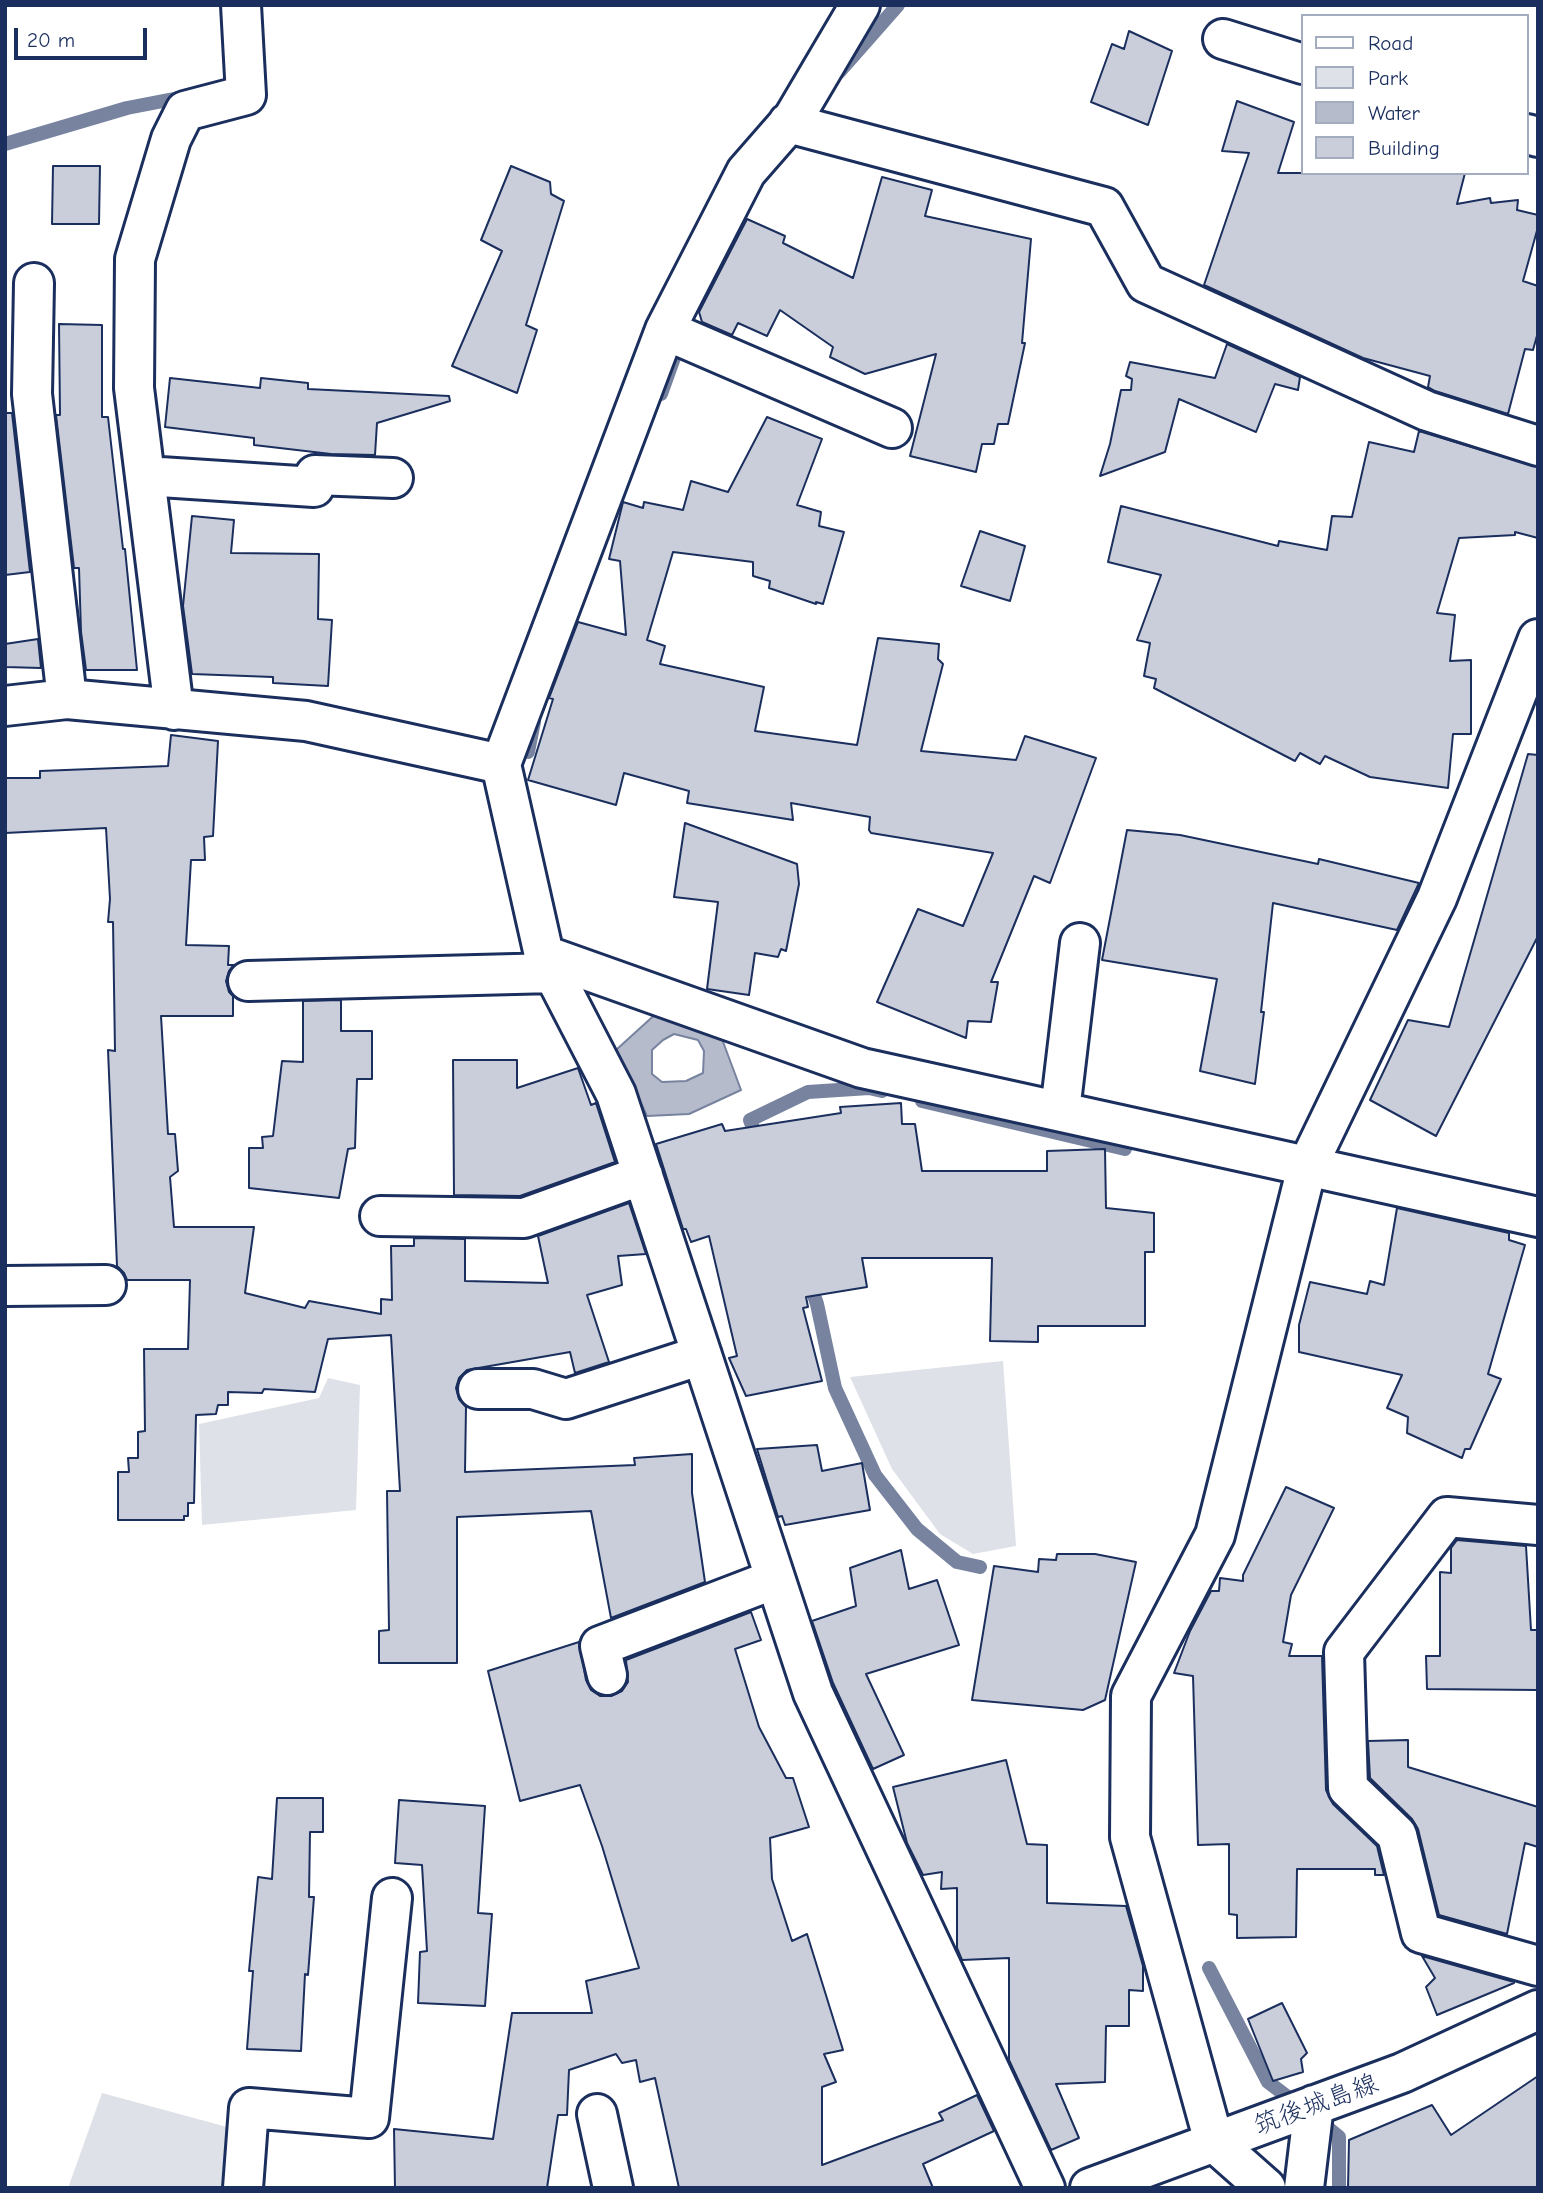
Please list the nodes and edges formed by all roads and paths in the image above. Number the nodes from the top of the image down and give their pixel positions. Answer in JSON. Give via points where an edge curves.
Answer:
{"nodes":[{"id":1,"x":242,"y":5,"type":"edge"},
{"id":2,"x":860,"y":5,"type":"edge"},
{"id":3,"x":1223,"y":39,"type":"dead end"},
{"id":4,"x":1302,"y":64,"type":"edge"},
{"id":5,"x":788,"y":123,"type":"junction"},
{"id":6,"x":34,"y":283,"type":"dead end"},
{"id":7,"x":665,"y":330,"type":"junction"},
{"id":8,"x":892,"y":428,"type":"dead end"},
{"id":9,"x":1538,"y":446,"type":"edge"},
{"id":10,"x":145,"y":476,"type":"junction"},
{"id":11,"x":393,"y":478,"type":"dead end"},
{"id":12,"x":1538,"y":639,"type":"edge"},
{"id":13,"x":66,"y":699,"type":"junction"},
{"id":14,"x":5,"y":706,"type":"edge"},
{"id":15,"x":174,"y":710,"type":"junction"},
{"id":16,"x":500,"y":764,"type":"junction"},
{"id":17,"x":1080,"y":943,"type":"dead end"},
{"id":18,"x":549,"y":964,"type":"junction"},
{"id":19,"x":248,"y":981,"type":"dead end"},
{"id":20,"x":1060,"y":1111,"type":"junction"},
{"id":21,"x":1307,"y":1167,"type":"junction"},
{"id":22,"x":643,"y":1175,"type":"junction"},
{"id":23,"x":380,"y":1216,"type":"dead end"},
{"id":24,"x":1538,"y":1217,"type":"edge"},
{"id":25,"x":106,"y":1285,"type":"dead end"},
{"id":26,"x":5,"y":1286,"type":"edge"},
{"id":27,"x":702,"y":1355,"type":"junction"},
{"id":28,"x":478,"y":1389,"type":"dead end"},
{"id":29,"x":1538,"y":1525,"type":"edge"},
{"id":30,"x":775,"y":1579,"type":"junction"},
{"id":31,"x":607,"y":1675,"type":"dead end"},
{"id":32,"x":392,"y":1898,"type":"dead end"},
{"id":33,"x":1538,"y":1966,"type":"edge"},
{"id":34,"x":1538,"y":2010,"type":"edge"},
{"id":35,"x":1314,"y":2105,"type":"junction"},
{"id":36,"x":597,"y":2114,"type":"dead end"},
{"id":37,"x":1214,"y":2142,"type":"junction"},
{"id":38,"x":243,"y":2188,"type":"edge"},
{"id":39,"x":613,"y":2188,"type":"edge"},
{"id":40,"x":1045,"y":2188,"type":"edge"},
{"id":41,"x":1090,"y":2188,"type":"edge"},
{"id":42,"x":1266,"y":2188,"type":"edge"},
{"id":43,"x":1304,"y":2188,"type":"edge"}],
"edges":[{"from":1,"to":10,"type":"street","via":[[246,95],[185,111],[171,138],[135,259],[134,388]]},
{"from":2,"to":5,"type":"street"},
{"from":3,"to":4,"type":"street"},
{"from":5,"to":7,"type":"street","via":[[746,172]]},
{"from":5,"to":9,"type":"street","via":[[1104,207],[1146,283],[1427,411]]},
{"from":6,"to":13,"type":"street","via":[[32,394]]},
{"from":7,"to":8,"type":"street"},
{"from":7,"to":16,"type":"street"},
{"from":10,"to":11,"type":"street","via":[[314,487],[315,475]]},
{"from":10,"to":15,"type":"street"},
{"from":12,"to":21,"type":"street","via":[[1437,898]]},
{"from":13,"to":14,"type":"street"},
{"from":13,"to":15,"type":"street"},
{"from":15,"to":16,"type":"street","via":[[306,721]]},
{"from":16,"to":18,"type":"street"},
{"from":17,"to":20,"type":"street"},
{"from":18,"to":19,"type":"street"},
{"from":18,"to":20,"type":"street","via":[[862,1068]]},
{"from":18,"to":22,"type":"street","via":[[616,1094]]},
{"from":20,"to":21,"type":"street"},
{"from":21,"to":24,"type":"street"},
{"from":21,"to":37,"type":"street","via":[[1215,1535],[1131,1696],[1129,1837]]},
{"from":22,"to":23,"type":"street","via":[[524,1218]]},
{"from":22,"to":27,"type":"street"},
{"from":25,"to":26,"type":"street"},
{"from":27,"to":28,"type":"street","via":[[566,1399],[533,1389]]},
{"from":27,"to":30,"type":"street"},
{"from":29,"to":33,"type":"street","via":[[1447,1517],[1344,1652],[1348,1788],[1397,1835],[1420,1933]]},
{"from":30,"to":31,"type":"street","via":[[600,1646]]},
{"from":30,"to":40,"type":"street","via":[[813,1693]]},
{"from":32,"to":38,"type":"street","via":[[369,2118],[249,2108]]},
{"from":34,"to":35,"type":"street","name":"筑後城島線","via":[[1402,2073]]},
{"from":35,"to":37,"type":"street","name":"筑後城島線"},
{"from":35,"to":43,"type":"street"},
{"from":36,"to":39,"type":"street"},
{"from":37,"to":41,"type":"street","name":"筑後城島線"},
{"from":37,"to":42,"type":"street"}]}
